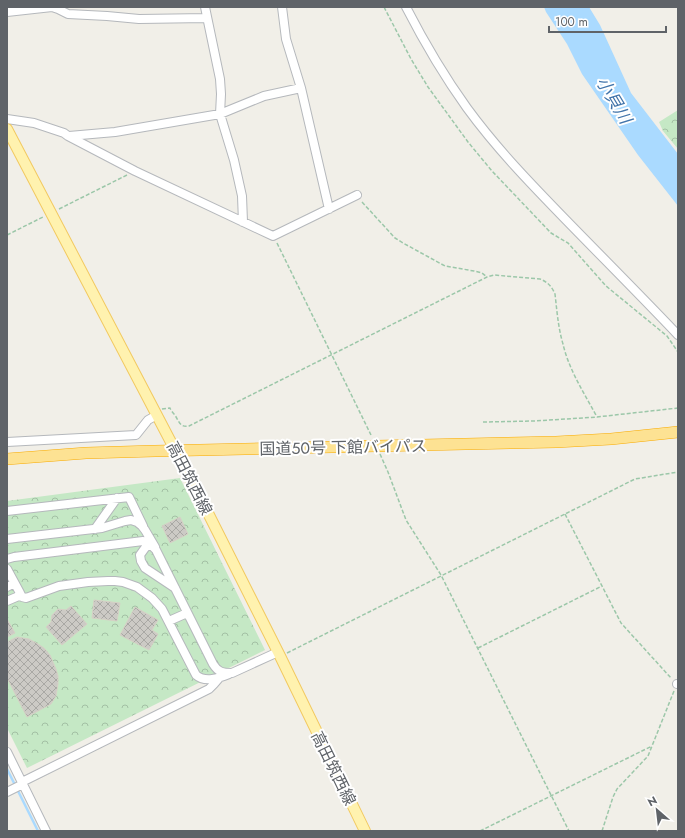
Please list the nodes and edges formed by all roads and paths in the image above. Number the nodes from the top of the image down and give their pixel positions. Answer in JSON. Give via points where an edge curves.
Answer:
{"nodes":[{"id":1,"x":205,"y":7,"type":"edge"},
{"id":2,"x":282,"y":7,"type":"edge"},
{"id":3,"x":384,"y":7,"type":"edge"},
{"id":4,"x":406,"y":7,"type":"edge"},
{"id":5,"x":7,"y":12,"type":"edge"},
{"id":6,"x":207,"y":18,"type":"junction"},
{"id":7,"x":301,"y":88,"type":"junction"},
{"id":8,"x":220,"y":114,"type":"junction"},
{"id":9,"x":7,"y":119,"type":"edge"},
{"id":10,"x":7,"y":129,"type":"edge"},
{"id":11,"x":68,"y":136,"type":"junction"},
{"id":12,"x":135,"y":171,"type":"junction"},
{"id":13,"x":357,"y":195,"type":"joint"},
{"id":14,"x":329,"y":209,"type":"junction"},
{"id":15,"x":52,"y":213,"type":"junction"},
{"id":16,"x":243,"y":222,"type":"junction"},
{"id":17,"x":7,"y":235,"type":"edge"},
{"id":18,"x":273,"y":236,"type":"junction"},
{"id":19,"x":487,"y":277,"type":"junction"},
{"id":20,"x":678,"y":335,"type":"edge"},
{"id":21,"x":678,"y":352,"type":"edge"},
{"id":22,"x":331,"y":354,"type":"junction"},
{"id":23,"x":678,"y":408,"type":"edge"},
{"id":24,"x":156,"y":413,"type":"junction"},
{"id":25,"x":597,"y":417,"type":"junction"},
{"id":26,"x":483,"y":422,"type":"dead end"},
{"id":27,"x":678,"y":432,"type":"edge"},
{"id":28,"x":371,"y":435,"type":"dead end"},
{"id":29,"x":7,"y":442,"type":"edge"},
{"id":30,"x":175,"y":451,"type":"junction"},
{"id":31,"x":380,"y":454,"type":"dead end"},
{"id":32,"x":7,"y":459,"type":"edge"},
{"id":33,"x":678,"y":472,"type":"edge"},
{"id":34,"x":117,"y":498,"type":"junction"},
{"id":35,"x":7,"y":511,"type":"edge"},
{"id":36,"x":565,"y":514,"type":"junction"},
{"id":37,"x":95,"y":529,"type":"junction"},
{"id":38,"x":145,"y":530,"type":"junction"},
{"id":39,"x":7,"y":539,"type":"edge"},
{"id":40,"x":153,"y":547,"type":"junction"},
{"id":41,"x":7,"y":558,"type":"edge"},
{"id":42,"x":7,"y":569,"type":"edge"},
{"id":43,"x":441,"y":575,"type":"junction"},
{"id":44,"x":11,"y":585,"type":"edge"},
{"id":45,"x":602,"y":586,"type":"junction"},
{"id":46,"x":175,"y":588,"type":"junction"},
{"id":47,"x":21,"y":595,"type":"junction"},
{"id":48,"x":7,"y":601,"type":"edge"},
{"id":49,"x":187,"y":613,"type":"junction"},
{"id":50,"x":169,"y":622,"type":"junction"},
{"id":51,"x":478,"y":648,"type":"junction"},
{"id":52,"x":279,"y":654,"type":"junction"},
{"id":53,"x":232,"y":673,"type":"junction"},
{"id":54,"x":220,"y":677,"type":"junction"},
{"id":55,"x":677,"y":684,"type":"edge"},
{"id":56,"x":652,"y":746,"type":"junction"},
{"id":57,"x":7,"y":752,"type":"edge"},
{"id":58,"x":17,"y":786,"type":"edge"},
{"id":59,"x":552,"y":796,"type":"junction"},
{"id":60,"x":46,"y":831,"type":"edge"},
{"id":61,"x":365,"y":831,"type":"edge"},
{"id":62,"x":480,"y":831,"type":"edge"},
{"id":63,"x":569,"y":831,"type":"edge"},
{"id":64,"x":602,"y":831,"type":"edge"}],
"edges":[{"from":1,"to":6,"type":"street"},
{"from":2,"to":7,"type":"street","via":[[286,39]]},
{"from":3,"to":21,"type":"path","via":[[428,87],[492,171],[551,233],[568,243],[606,286],[667,336]]},
{"from":4,"to":20,"type":"street","via":[[450,84],[500,150]]},
{"from":5,"to":6,"type":"street","via":[[52,7],[68,14]]},
{"from":6,"to":8,"type":"street","via":[[220,80]]},
{"from":7,"to":8,"type":"street","via":[[264,96]]},
{"from":7,"to":14,"type":"street"},
{"from":8,"to":11,"type":"street","via":[[115,132]]},
{"from":8,"to":16,"type":"street","via":[[242,196]]},
{"from":9,"to":11,"type":"street","via":[[34,123]]},
{"from":10,"to":15,"type":"main road","name":"高田筑西線"},
{"from":11,"to":12,"type":"street"},
{"from":12,"to":15,"type":"path"},
{"from":12,"to":16,"type":"street"},
{"from":13,"to":14,"type":"street"},
{"from":13,"to":19,"type":"path","via":[[395,238],[445,266],[482,273]]},
{"from":14,"to":18,"type":"street"},
{"from":15,"to":17,"type":"path"},
{"from":15,"to":24,"type":"main road","name":"高田筑西線"},
{"from":16,"to":18,"type":"street"},
{"from":18,"to":22,"type":"path"},
{"from":19,"to":22,"type":"path"},
{"from":19,"to":25,"type":"path","via":[[494,275],[540,279],[549,284],[555,294],[563,345],[574,375]]},
{"from":22,"to":24,"type":"path","via":[[189,426],[180,424],[170,408],[164,408]]},
{"from":22,"to":28,"type":"path"},
{"from":23,"to":25,"type":"path"},
{"from":24,"to":29,"type":"street","via":[[136,435]]},
{"from":24,"to":30,"type":"main road","name":"高田筑西線"},
{"from":25,"to":26,"type":"path"},
{"from":27,"to":30,"type":"highway","name":"国道50号 下館バイパス","via":[[556,442]]},
{"from":30,"to":32,"type":"highway","name":"国道50号 下館バイパス","via":[[86,453]]},
{"from":30,"to":52,"type":"main road","name":"高田筑西線","via":[[208,511]]},
{"from":31,"to":43,"type":"path","via":[[406,520]]},
{"from":33,"to":36,"type":"path","via":[[635,479]]},
{"from":34,"to":35,"type":"street"},
{"from":34,"to":37,"type":"street"},
{"from":34,"to":38,"type":"street","via":[[129,497]]},
{"from":36,"to":43,"type":"path"},
{"from":36,"to":45,"type":"path"},
{"from":37,"to":38,"type":"street","via":[[131,520]]},
{"from":37,"to":39,"type":"street"},
{"from":38,"to":40,"type":"street"},
{"from":40,"to":41,"type":"street","via":[[138,541]]},
{"from":40,"to":46,"type":"street"},
{"from":40,"to":46,"type":"street","via":[[145,548],[140,555],[141,561],[145,568]]},
{"from":42,"to":44,"type":"street"},
{"from":43,"to":51,"type":"path"},
{"from":43,"to":52,"type":"path"},
{"from":44,"to":47,"type":"street"},
{"from":45,"to":51,"type":"path"},
{"from":45,"to":55,"type":"path","via":[[621,623]]},
{"from":46,"to":49,"type":"street"},
{"from":47,"to":48,"type":"street"},
{"from":47,"to":50,"type":"street","via":[[30,597],[69,584],[123,582],[137,587],[152,598]]},
{"from":49,"to":50,"type":"street"},
{"from":49,"to":53,"type":"street","via":[[216,670]]},
{"from":50,"to":54,"type":"street","via":[[196,675],[204,680]]},
{"from":51,"to":59,"type":"path"},
{"from":52,"to":53,"type":"street"},
{"from":52,"to":61,"type":"main road","name":"高田筑西線"},
{"from":53,"to":54,"type":"street"},
{"from":54,"to":58,"type":"street","via":[[209,689]]},
{"from":55,"to":56,"type":"path"},
{"from":56,"to":59,"type":"path"},
{"from":56,"to":64,"type":"path","via":[[648,756],[617,789]]},
{"from":57,"to":58,"type":"street"},
{"from":58,"to":60,"type":"street"},
{"from":59,"to":62,"type":"path"},
{"from":59,"to":63,"type":"path"}]}
